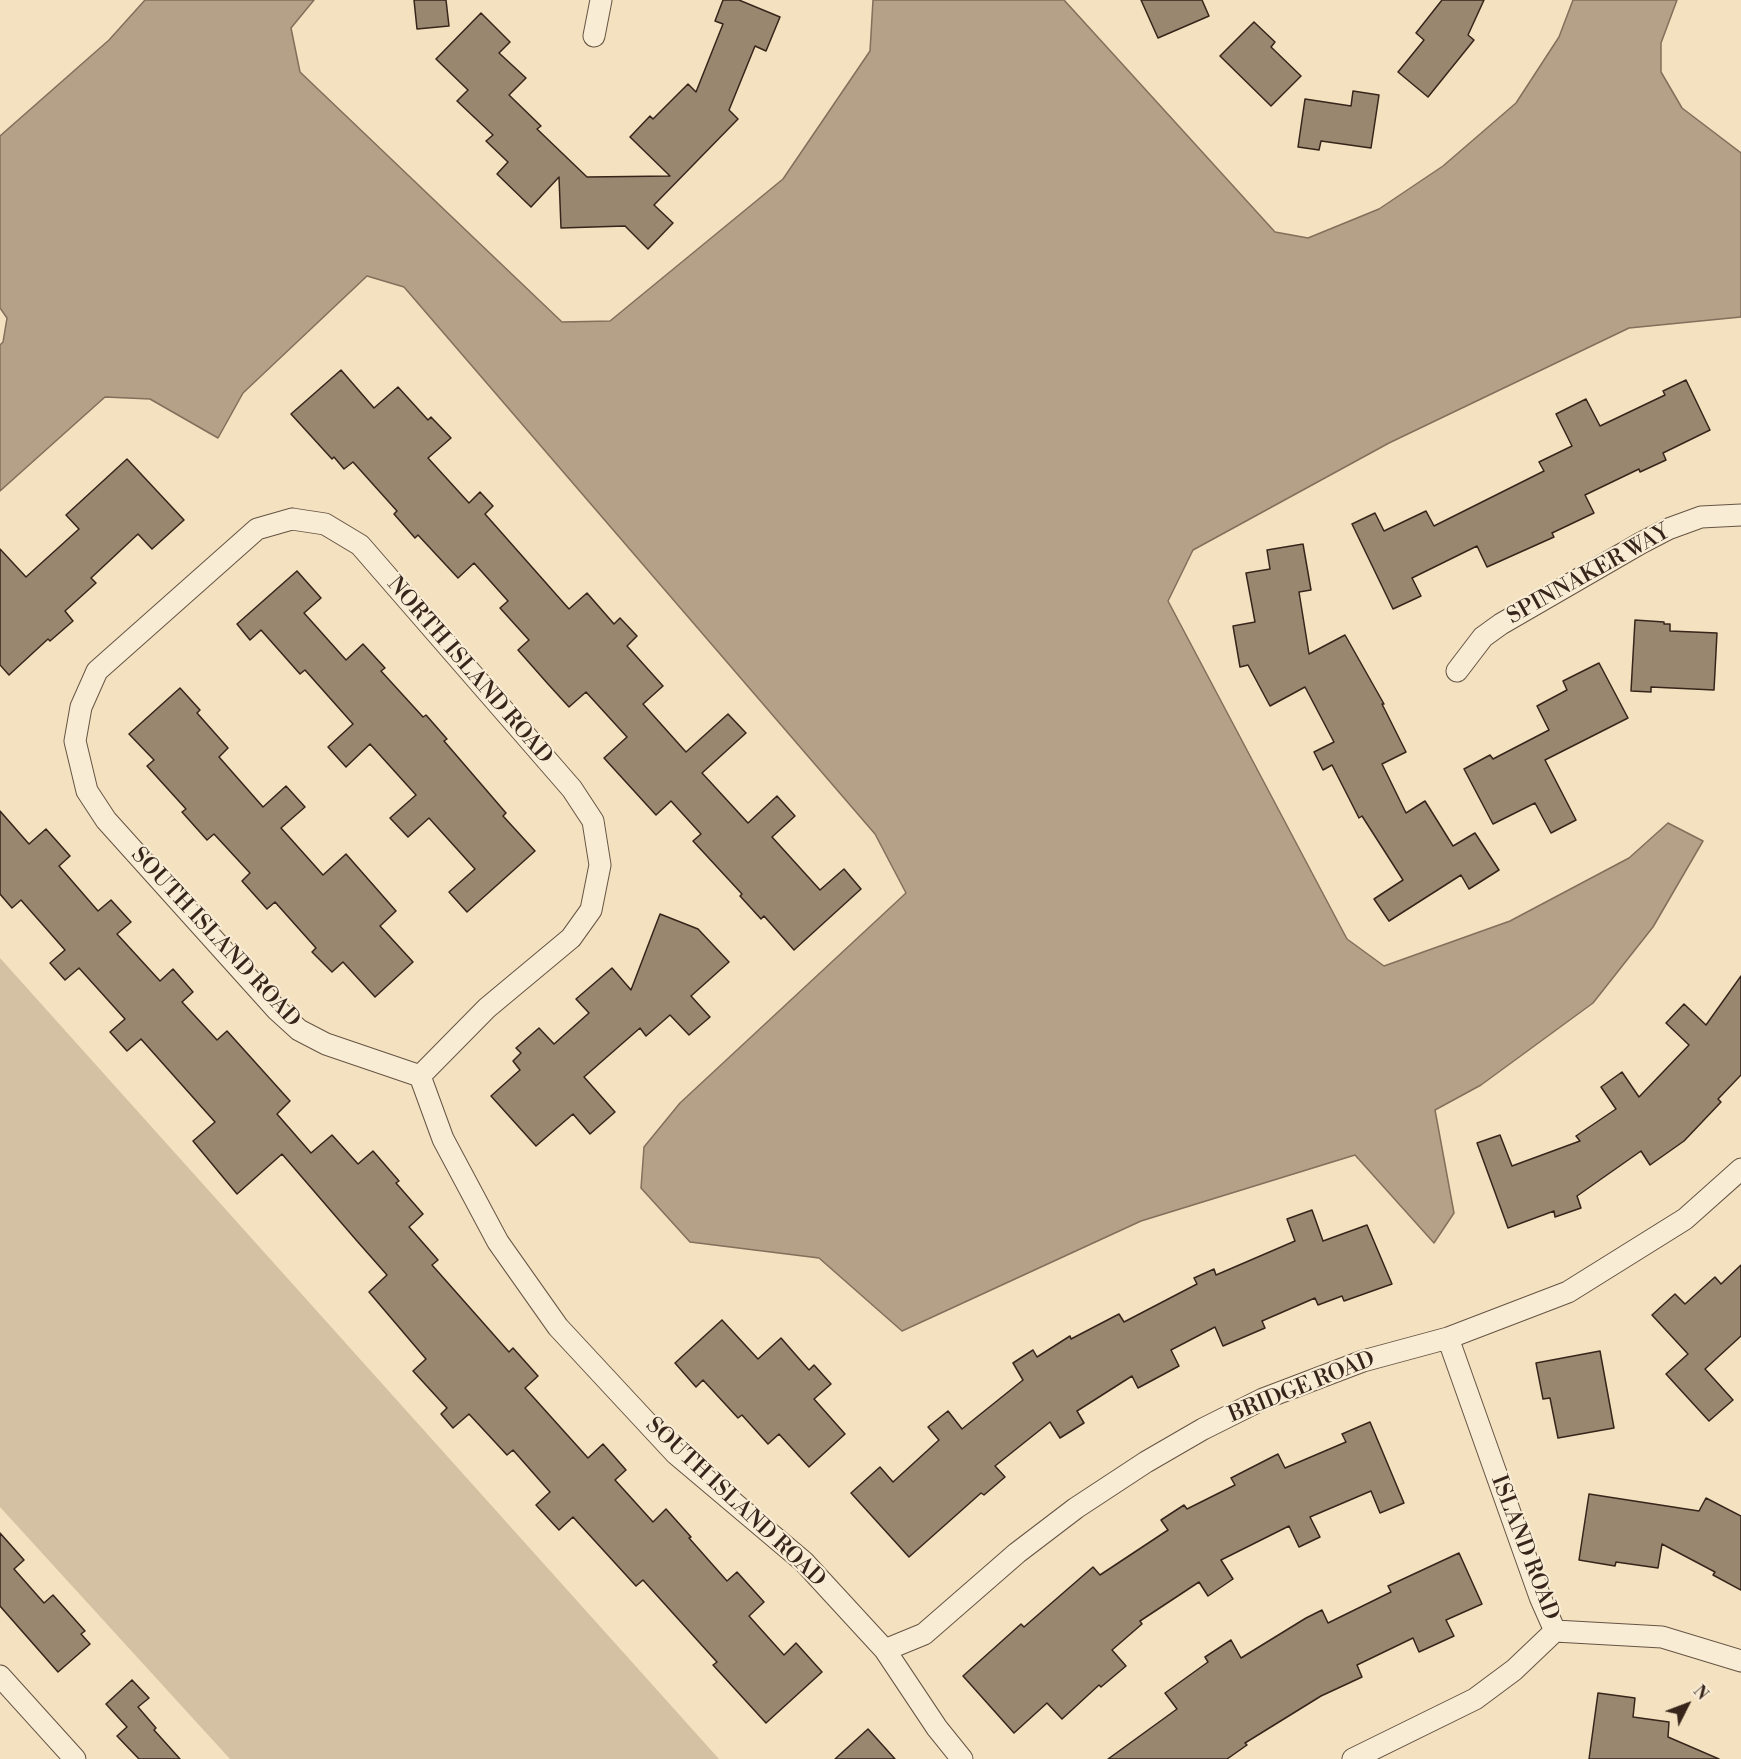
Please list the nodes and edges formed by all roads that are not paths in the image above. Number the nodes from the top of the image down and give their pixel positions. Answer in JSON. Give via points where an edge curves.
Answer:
{"nodes":[{"id":1,"x":601,"y":0,"type":"edge"},
{"id":2,"x":594,"y":36,"type":"dead end"},
{"id":3,"x":1741,"y":515,"type":"edge"},
{"id":4,"x":1457,"y":671,"type":"dead end"},
{"id":5,"x":75,"y":741,"type":"joint"},
{"id":6,"x":420,"y":1076,"type":"junction"},
{"id":7,"x":1741,"y":1169,"type":"edge"},
{"id":8,"x":1448,"y":1338,"type":"junction"},
{"id":9,"x":1555,"y":1630,"type":"junction"},
{"id":10,"x":885,"y":1650,"type":"junction"},
{"id":11,"x":1741,"y":1661,"type":"edge"},
{"id":12,"x":0,"y":1676,"type":"edge"},
{"id":13,"x":75,"y":1759,"type":"edge"},
{"id":14,"x":962,"y":1759,"type":"edge"},
{"id":15,"x":1353,"y":1759,"type":"edge"}],
"edges":[{"from":1,"to":2,"type":"street"},
{"from":3,"to":4,"type":"street","name":"SPINNAKER WAY","via":[[1701,517],[1641,543],[1501,624],[1483,637]]},
{"from":5,"to":6,"type":"street","name":"SOUTH ISLAND ROAD","via":[[87,791],[106,820],[277,1011],[299,1030],[326,1044]]},
{"from":5,"to":6,"type":"street","name":"NORTH ISLAND ROAD","via":[[81,707],[97,671],[257,529],[292,519],[325,524],[360,545],[572,789],[593,821],[600,865],[591,910],[571,938],[487,1008]]},
{"from":6,"to":10,"type":"street","name":"SOUTH ISLAND ROAD","via":[[443,1139],[498,1242],[558,1327],[676,1454],[804,1562]]},
{"from":7,"to":8,"type":"street","name":"BRIDGE ROAD","via":[[1685,1220],[1568,1292]]},
{"from":8,"to":9,"type":"street","name":"ISLAND ROAD"},
{"from":8,"to":10,"type":"street","name":"BRIDGE ROAD","via":[[1363,1361],[1263,1399],[1203,1429],[1076,1508],[1017,1553],[924,1634]]},
{"from":9,"to":11,"type":"street","via":[[1662,1637]]},
{"from":9,"to":15,"type":"street","name":"ISLAND ROAD","via":[[1514,1670],[1475,1699]]},
{"from":10,"to":14,"type":"street"},
{"from":12,"to":13,"type":"street"}]}
